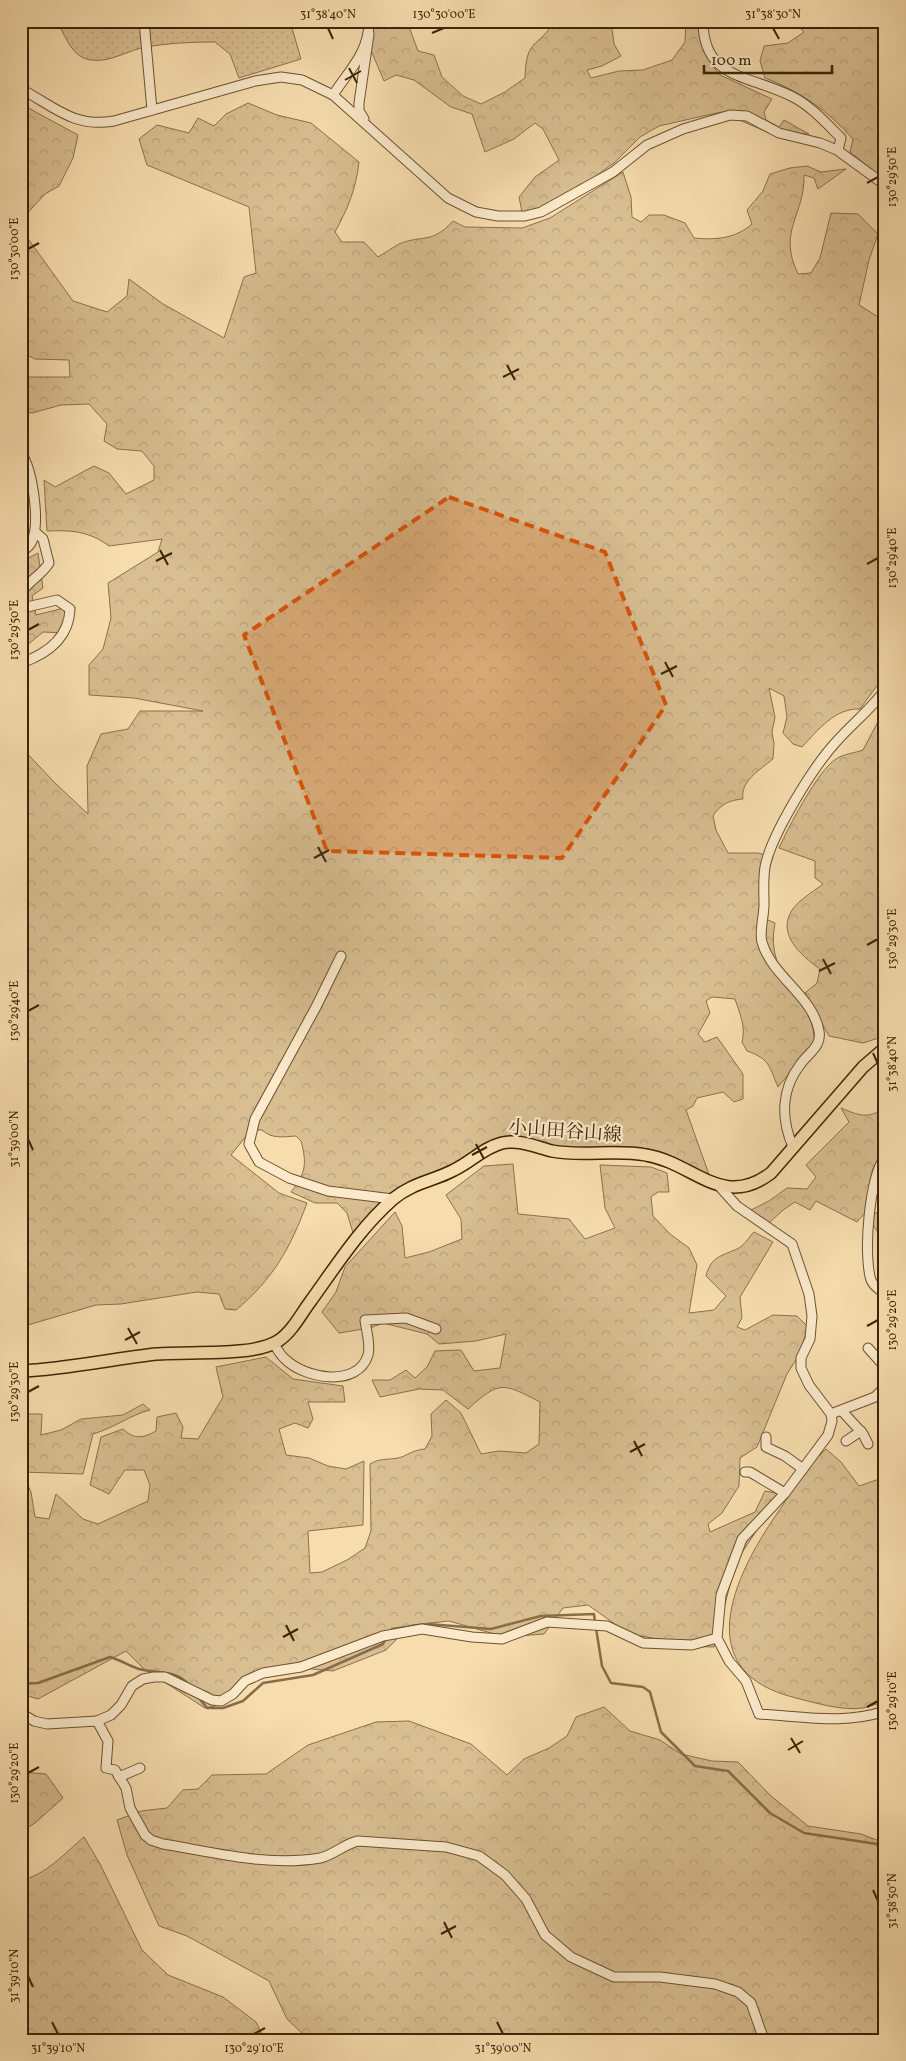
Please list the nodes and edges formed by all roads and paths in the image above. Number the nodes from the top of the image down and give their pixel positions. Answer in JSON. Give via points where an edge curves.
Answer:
{"nodes":[{"id":1,"x":118,"y":21,"type":"edge"},
{"id":2,"x":369,"y":21,"type":"edge"},
{"id":3,"x":703,"y":21,"type":"edge"},
{"id":4,"x":144,"y":22,"type":"edge"},
{"id":5,"x":369,"y":34,"type":"junction"},
{"id":6,"x":21,"y":89,"type":"edge"},
{"id":7,"x":333,"y":95,"type":"junction"},
{"id":8,"x":152,"y":110,"type":"junction"},
{"id":9,"x":365,"y":121,"type":"junction"},
{"id":10,"x":838,"y":150,"type":"junction"},
{"id":11,"x":885,"y":184,"type":"edge"},
{"id":12,"x":21,"y":453,"type":"edge"},
{"id":13,"x":35,"y":532,"type":"junction"},
{"id":14,"x":21,"y":552,"type":"edge"},
{"id":15,"x":21,"y":593,"type":"edge"},
{"id":16,"x":21,"y":600,"type":"edge"},
{"id":17,"x":21,"y":663,"type":"edge"},
{"id":18,"x":885,"y":690,"type":"edge"},
{"id":19,"x":341,"y":956,"type":"dead end"},
{"id":20,"x":885,"y":1048,"type":"edge"},
{"id":21,"x":793,"y":1147,"type":"junction"},
{"id":22,"x":885,"y":1157,"type":"edge"},
{"id":23,"x":719,"y":1186,"type":"junction"},
{"id":24,"x":393,"y":1199,"type":"junction"},
{"id":25,"x":885,"y":1294,"type":"edge"},
{"id":26,"x":436,"y":1329,"type":"dead end"},
{"id":27,"x":273,"y":1343,"type":"junction"},
{"id":28,"x":868,"y":1348,"type":"dead end"},
{"id":29,"x":885,"y":1367,"type":"edge"},
{"id":30,"x":21,"y":1371,"type":"edge"},
{"id":31,"x":885,"y":1387,"type":"edge"},
{"id":32,"x":842,"y":1411,"type":"junction"},
{"id":33,"x":830,"y":1414,"type":"junction"},
{"id":34,"x":861,"y":1431,"type":"junction"},
{"id":35,"x":766,"y":1437,"type":"dead end"},
{"id":36,"x":846,"y":1441,"type":"dead end"},
{"id":37,"x":868,"y":1444,"type":"dead end"},
{"id":38,"x":803,"y":1469,"type":"junction"},
{"id":39,"x":745,"y":1472,"type":"dead end"},
{"id":40,"x":785,"y":1493,"type":"junction"},
{"id":41,"x":717,"y":1638,"type":"junction"},
{"id":42,"x":885,"y":1711,"type":"edge"},
{"id":43,"x":21,"y":1713,"type":"edge"},
{"id":44,"x":97,"y":1720,"type":"junction"},
{"id":45,"x":140,"y":1768,"type":"dead end"},
{"id":46,"x":119,"y":1777,"type":"junction"},
{"id":47,"x":764,"y":2040,"type":"edge"}],
"edges":[{"from":1,"to":4,"type":"street"},
{"from":2,"to":5,"type":"street"},
{"from":3,"to":10,"type":"street","via":[[703,38],[717,64],[791,96],[808,107],[841,138]]},
{"from":4,"to":8,"type":"street"},
{"from":5,"to":7,"type":"street","via":[[358,62]]},
{"from":5,"to":9,"type":"street","via":[[359,103]]},
{"from":6,"to":8,"type":"street","via":[[72,118],[94,124]]},
{"from":7,"to":8,"type":"street","via":[[302,80],[268,78]]},
{"from":7,"to":9,"type":"street"},
{"from":9,"to":10,"type":"street","via":[[457,204],[476,212],[514,216],[534,215],[557,205],[613,172],[648,145],[683,129],[730,115],[747,116],[779,133]]},
{"from":10,"to":11,"type":"street"},
{"from":12,"to":13,"type":"street","via":[[31,475]]},
{"from":13,"to":14,"type":"street","via":[[30,546]]},
{"from":13,"to":15,"type":"street","via":[[43,539],[49,563]]},
{"from":16,"to":17,"type":"street","via":[[27,608],[57,600],[70,609],[70,622],[52,649]]},
{"from":18,"to":21,"type":"street","via":[[835,742],[808,779],[774,842],[765,868],[761,940],[780,974],[813,1013],[819,1032],[818,1046],[790,1080],[783,1106]]},
{"from":19,"to":24,"type":"street","via":[[255,1119],[249,1144],[259,1162],[289,1178],[328,1191]]},
{"from":20,"to":21,"type":"main road","name":"小山田谷山線","via":[[867,1063]]},
{"from":21,"to":23,"type":"main road","name":"小山田谷山線","via":[[771,1173],[756,1183],[735,1188]]},
{"from":22,"to":25,"type":"street","via":[[875,1178],[868,1264],[872,1282]]},
{"from":23,"to":24,"type":"main road","name":"小山田谷山線","via":[[666,1160],[646,1154],[570,1153],[510,1142],[481,1152],[454,1170],[412,1185]]},
{"from":23,"to":33,"type":"street","via":[[737,1206],[792,1244],[810,1294],[812,1316],[810,1339],[801,1358],[801,1368]]},
{"from":24,"to":27,"type":"main road","name":"小山田谷山線","via":[[357,1238],[291,1328]]},
{"from":26,"to":27,"type":"street","via":[[406,1318],[365,1320],[369,1352],[363,1366],[354,1374],[333,1378],[303,1370],[286,1360]]},
{"from":27,"to":30,"type":"main road","name":"小山田谷山線","via":[[250,1351],[184,1351]]},
{"from":28,"to":29,"type":"street"},
{"from":31,"to":32,"type":"street","via":[[875,1397]]},
{"from":32,"to":33,"type":"street"},
{"from":32,"to":34,"type":"street"},
{"from":33,"to":38,"type":"street","via":[[832,1421],[828,1435]]},
{"from":34,"to":36,"type":"street"},
{"from":34,"to":37,"type":"street"},
{"from":35,"to":38,"type":"street","via":[[766,1447]]},
{"from":38,"to":40,"type":"street"},
{"from":39,"to":40,"type":"street"},
{"from":40,"to":41,"type":"street","via":[[742,1539],[735,1553],[721,1595]]},
{"from":41,"to":42,"type":"street","via":[[729,1661],[746,1681],[759,1714],[839,1720]]},
{"from":41,"to":44,"type":"street","via":[[692,1645],[643,1642],[607,1626],[547,1622],[502,1639],[422,1629],[383,1636],[301,1667],[263,1673],[245,1681],[221,1701],[212,1700],[165,1677],[143,1679],[132,1686],[111,1715]]},
{"from":43,"to":44,"type":"street","via":[[46,1724]]},
{"from":44,"to":46,"type":"street","via":[[108,1741],[106,1768],[115,1770]]},
{"from":45,"to":46,"type":"street"},
{"from":46,"to":47,"type":"street","via":[[126,1788],[130,1808],[145,1834],[163,1844],[280,1861],[320,1858],[358,1841],[446,1847],[479,1856],[505,1875],[526,1899],[545,1935],[571,1957],[614,1977],[660,1977],[715,1984],[738,1992],[751,2003]]}]}
